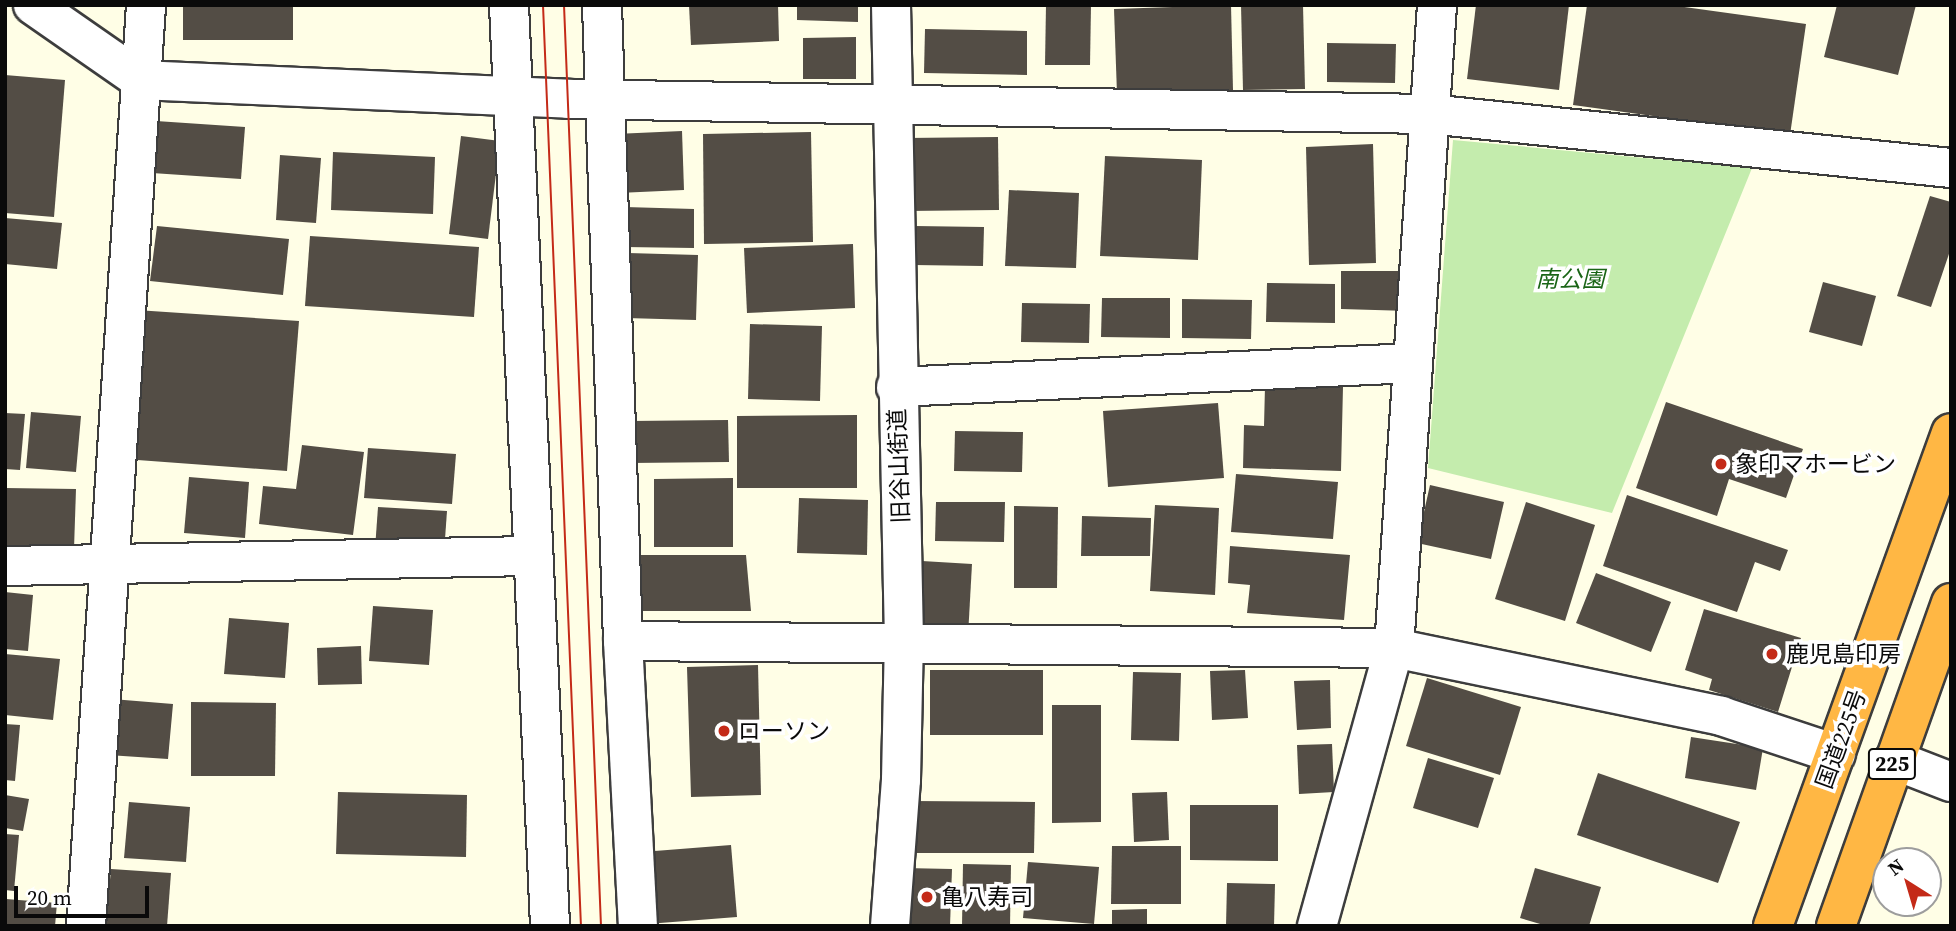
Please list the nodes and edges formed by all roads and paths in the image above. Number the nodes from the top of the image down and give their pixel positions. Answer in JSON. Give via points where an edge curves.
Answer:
{"nodes":[{"id":1,"x":33,"y":5,"type":"edge"},
{"id":2,"x":146,"y":5,"type":"edge"},
{"id":3,"x":509,"y":5,"type":"edge"},
{"id":4,"x":602,"y":5,"type":"edge"},
{"id":5,"x":891,"y":5,"type":"edge"},
{"id":6,"x":1437,"y":5,"type":"edge"},
{"id":7,"x":141,"y":80,"type":"junction"},
{"id":8,"x":515,"y":97,"type":"junction"},
{"id":9,"x":604,"y":97,"type":"junction"},
{"id":10,"x":893,"y":105,"type":"junction"},
{"id":11,"x":1429,"y":114,"type":"junction"},
{"id":12,"x":1951,"y":168,"type":"edge"},
{"id":13,"x":1412,"y":363,"type":"junction"},
{"id":14,"x":896,"y":387,"type":"junction"},
{"id":15,"x":1951,"y":433,"type":"edge"},
{"id":16,"x":533,"y":555,"type":"junction"},
{"id":17,"x":5,"y":566,"type":"edge"},
{"id":18,"x":107,"y":567,"type":"junction"},
{"id":19,"x":1951,"y":603,"type":"edge"},
{"id":20,"x":623,"y":641,"type":"junction"},
{"id":21,"x":904,"y":641,"type":"junction"},
{"id":22,"x":1394,"y":648,"type":"junction"},
{"id":23,"x":1836,"y":754,"type":"junction"},
{"id":24,"x":1894,"y":761,"type":"junction"},
{"id":25,"x":1951,"y":782,"type":"edge"},
{"id":26,"x":86,"y":926,"type":"edge"},
{"id":27,"x":550,"y":926,"type":"edge"},
{"id":28,"x":638,"y":926,"type":"edge"},
{"id":29,"x":890,"y":926,"type":"edge"},
{"id":30,"x":1317,"y":926,"type":"edge"},
{"id":31,"x":1773,"y":926,"type":"edge"},
{"id":32,"x":1836,"y":926,"type":"edge"}],
"edges":[{"from":1,"to":7,"type":"street"},
{"from":2,"to":7,"type":"street"},
{"from":3,"to":8,"type":"street"},
{"from":4,"to":9,"type":"street"},
{"from":5,"to":10,"type":"street","name":"旧谷山街道"},
{"from":6,"to":11,"type":"street"},
{"from":7,"to":8,"type":"street"},
{"from":7,"to":18,"type":"street"},
{"from":8,"to":9,"type":"street"},
{"from":8,"to":16,"type":"street"},
{"from":9,"to":10,"type":"street"},
{"from":9,"to":20,"type":"street"},
{"from":10,"to":11,"type":"street"},
{"from":10,"to":14,"type":"street","name":"旧谷山街道"},
{"from":11,"to":12,"type":"street"},
{"from":11,"to":13,"type":"street"},
{"from":13,"to":14,"type":"street"},
{"from":13,"to":22,"type":"street"},
{"from":14,"to":21,"type":"street","name":"旧谷山街道"},
{"from":15,"to":23,"type":"highway","name":"国道225号","number":"225"},
{"from":16,"to":18,"type":"street"},
{"from":16,"to":27,"type":"street"},
{"from":17,"to":18,"type":"street"},
{"from":18,"to":26,"type":"street"},
{"from":19,"to":24,"type":"highway","number":"225"},
{"from":20,"to":21,"type":"street"},
{"from":20,"to":28,"type":"street"},
{"from":21,"to":22,"type":"street"},
{"from":21,"to":29,"type":"street","name":"旧谷山街道","via":[[901,780]]},
{"from":22,"to":23,"type":"street","via":[[1721,716]]},
{"from":22,"to":30,"type":"street"},
{"from":23,"to":31,"type":"highway","name":"国道225号","number":"225"},
{"from":24,"to":25,"type":"street"},
{"from":24,"to":32,"type":"highway","number":"225"}]}
